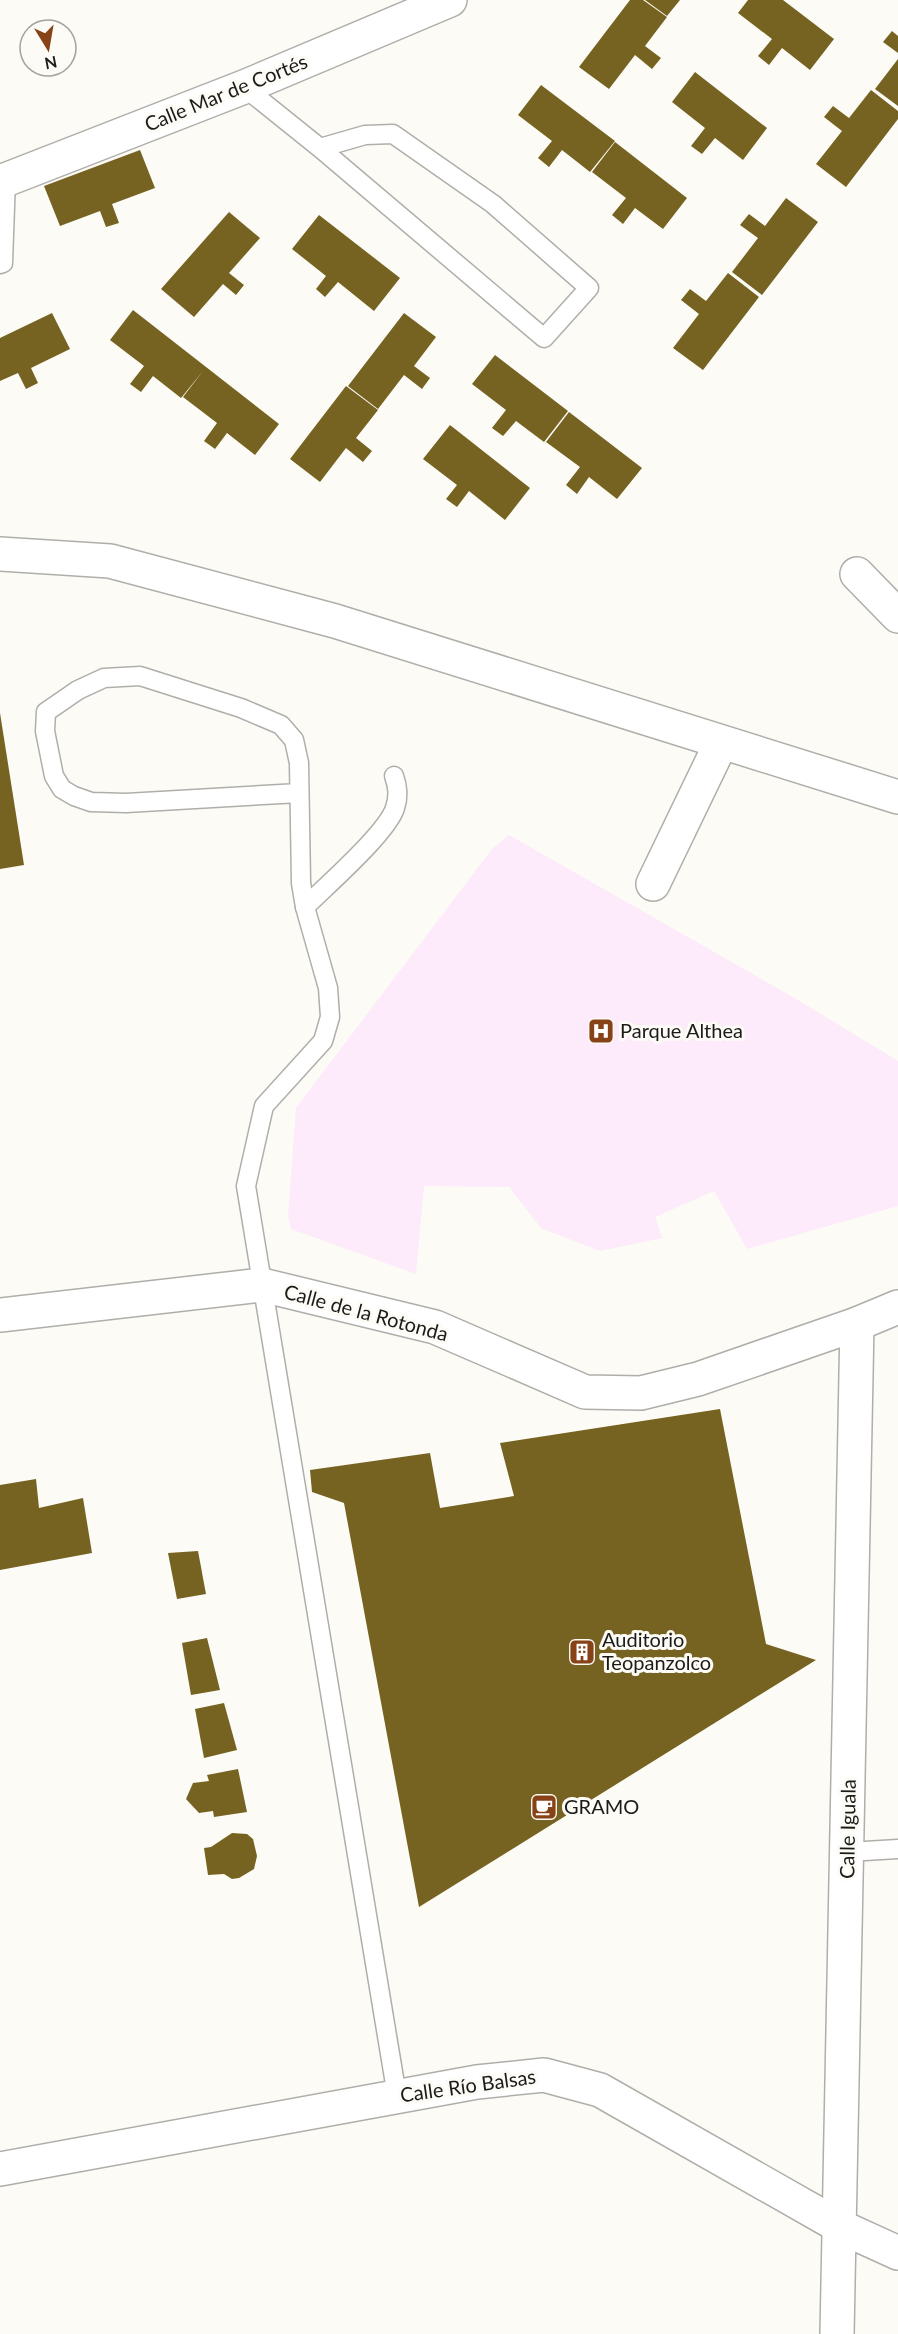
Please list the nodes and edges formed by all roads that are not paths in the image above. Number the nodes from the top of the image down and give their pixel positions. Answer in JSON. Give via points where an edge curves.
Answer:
{"nodes":[{"id":1,"x":450,"y":0,"type":"edge"},
{"id":2,"x":244,"y":87,"type":"junction"},
{"id":3,"x":320,"y":148,"type":"junction"},
{"id":4,"x":3,"y":181,"type":"edge"},
{"id":5,"x":0,"y":264,"type":"edge"},
{"id":6,"x":0,"y":554,"type":"edge"},
{"id":7,"x":857,"y":574,"type":"dead end"},
{"id":8,"x":898,"y":616,"type":"edge"},
{"id":9,"x":721,"y":743,"type":"junction"},
{"id":10,"x":394,"y":776,"type":"dead end"},
{"id":11,"x":299,"y":793,"type":"junction"},
{"id":12,"x":898,"y":797,"type":"edge"},
{"id":13,"x":653,"y":884,"type":"dead end"},
{"id":14,"x":305,"y":907,"type":"junction"},
{"id":15,"x":262,"y":1285,"type":"junction"},
{"id":16,"x":898,"y":1307,"type":"edge"},
{"id":17,"x":0,"y":1315,"type":"edge"},
{"id":18,"x":857,"y":1324,"type":"junction"},
{"id":19,"x":898,"y":1849,"type":"edge"},
{"id":20,"x":848,"y":1852,"type":"junction"},
{"id":21,"x":397,"y":2096,"type":"junction"},
{"id":22,"x":0,"y":2169,"type":"edge"},
{"id":23,"x":841,"y":2227,"type":"junction"},
{"id":24,"x":898,"y":2253,"type":"edge"},
{"id":25,"x":837,"y":2334,"type":"edge"}],
"edges":[{"from":1,"to":2,"type":"street","name":"Calle Mar de Cortés"},
{"from":2,"to":3,"type":"lane"},
{"from":2,"to":4,"type":"street","name":"Calle Mar de Cortés"},
{"from":3,"to":3,"type":"lane","via":[[544,339],[590,288],[493,204],[393,134],[365,135]]},
{"from":4,"to":5,"type":"lane"},
{"from":6,"to":9,"type":"street","via":[[110,561],[335,621]]},
{"from":7,"to":8,"type":"street"},
{"from":9,"to":12,"type":"street"},
{"from":9,"to":13,"type":"street"},
{"from":10,"to":14,"type":"lane","via":[[399,790],[395,809],[383,829]]},
{"from":11,"to":11,"type":"lane","via":[[91,802],[62,789],[54,776],[45,731],[46,712],[104,678],[140,676],[241,708],[281,725],[294,740]]},
{"from":11,"to":14,"type":"lane"},
{"from":14,"to":15,"type":"lane","via":[[328,988],[330,1017],[323,1041],[264,1106],[246,1186]]},
{"from":15,"to":17,"type":"street","name":"Calle de la Rotonda"},
{"from":15,"to":18,"type":"street","name":"Calle de la Rotonda","via":[[435,1327],[585,1392],[641,1393],[687,1382]]},
{"from":15,"to":21,"type":"lane"},
{"from":16,"to":18,"type":"street","name":"Calle de la Rotonda"},
{"from":18,"to":20,"type":"street","name":"Calle Iguala"},
{"from":19,"to":20,"type":"lane"},
{"from":20,"to":23,"type":"street","name":"Calle Iguala"},
{"from":21,"to":22,"type":"street","name":"Calle Río Balsas"},
{"from":21,"to":23,"type":"street","name":"Calle Río Balsas","via":[[544,2075],[600,2090]]},
{"from":23,"to":24,"type":"street","name":"Calle Río Balsas"},
{"from":23,"to":25,"type":"street","name":"Calle Iguala"}]}
